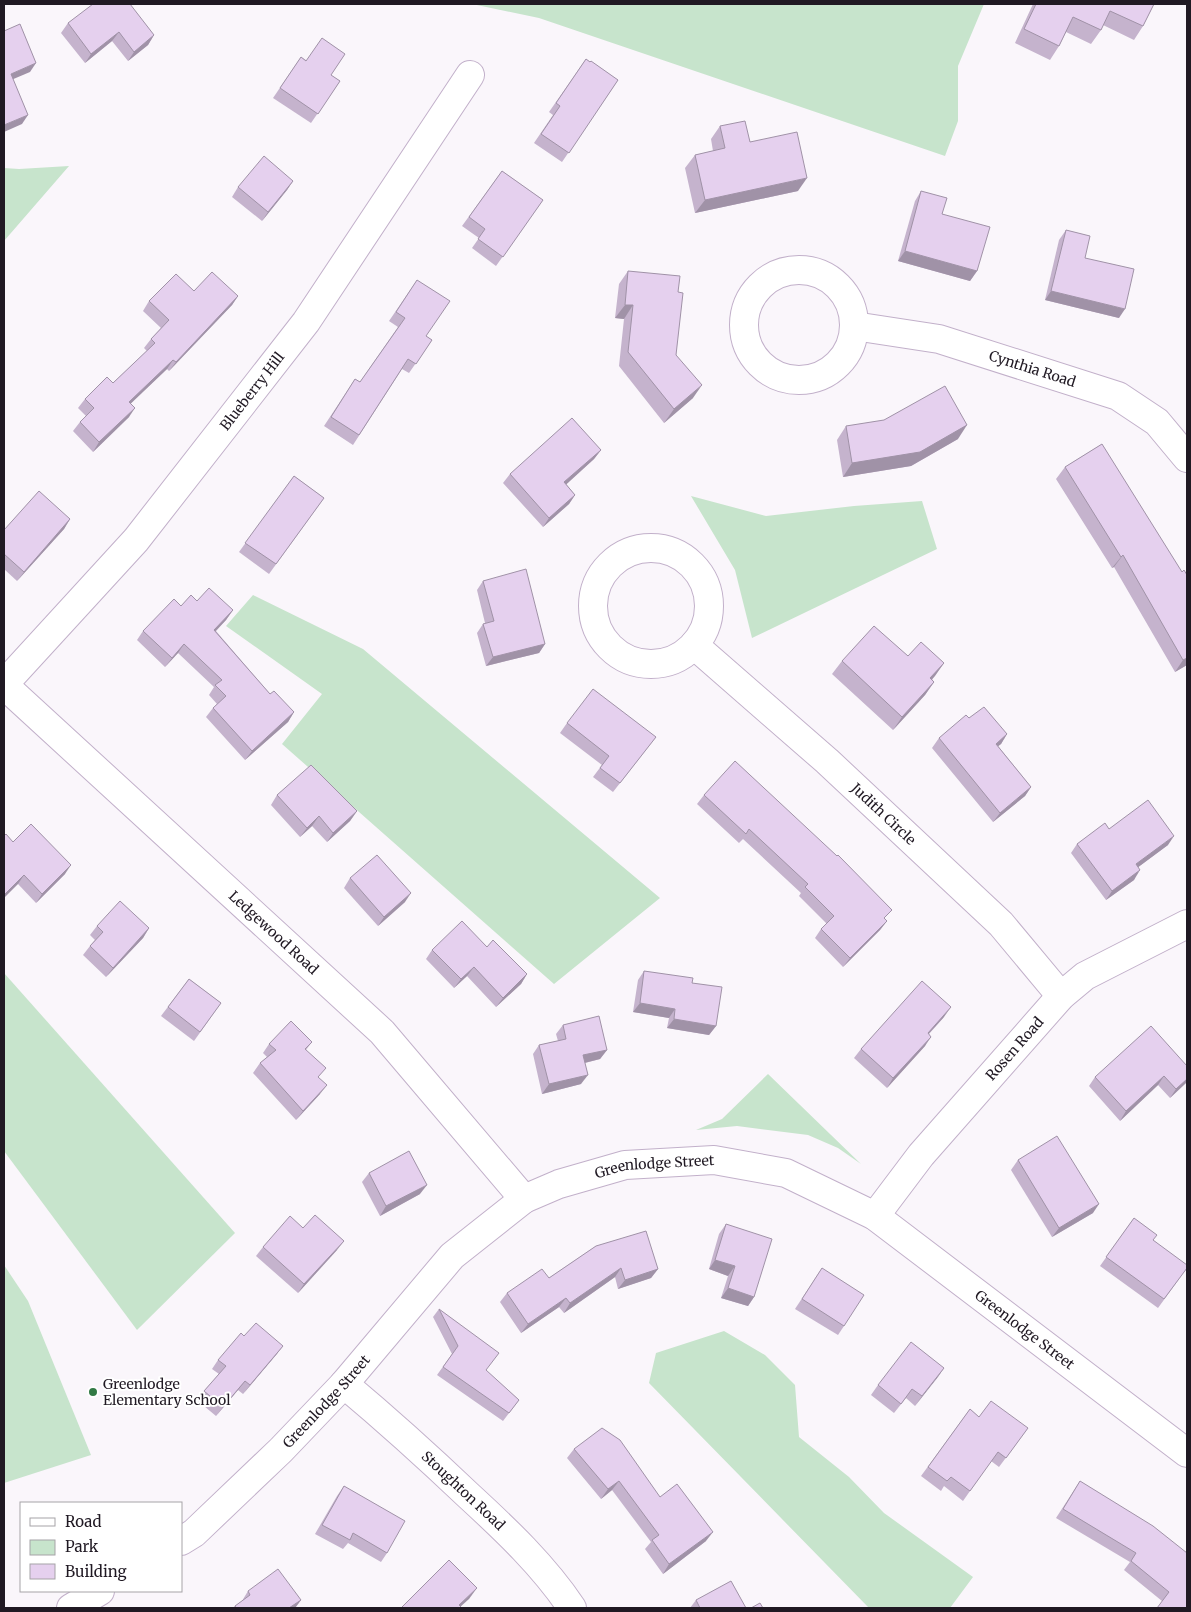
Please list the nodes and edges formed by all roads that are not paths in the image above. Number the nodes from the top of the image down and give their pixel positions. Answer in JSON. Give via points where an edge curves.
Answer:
{"nodes":[{"id":1,"x":470,"y":75,"type":"dead end"},
{"id":2,"x":854,"y":326,"type":"junction"},
{"id":3,"x":1187,"y":458,"type":"edge"},
{"id":4,"x":694,"y":645,"type":"junction"},
{"id":5,"x":4,"y":685,"type":"edge"},
{"id":6,"x":1187,"y":924,"type":"edge"},
{"id":7,"x":1061,"y":996,"type":"junction"},
{"id":8,"x":524,"y":1199,"type":"junction"},
{"id":9,"x":875,"y":1216,"type":"junction"},
{"id":10,"x":344,"y":1384,"type":"junction"},
{"id":11,"x":1187,"y":1453,"type":"edge"},
{"id":12,"x":182,"y":1540,"type":"edge"},
{"id":13,"x":98,"y":1592,"type":"edge"},
{"id":14,"x":71,"y":1608,"type":"edge"},
{"id":15,"x":572,"y":1608,"type":"edge"}],
"edges":[{"from":1,"to":5,"type":"street","name":"Blueberry Hill","via":[[306,322],[136,540]]},
{"from":2,"to":2,"type":"street","via":[[851,307],[842,291],[828,278],[811,271],[792,270],[774,275],[759,286],[748,302],[744,321],[746,341],[754,359],[768,372],[786,380],[806,381],[825,375],[840,362],[851,345]]},
{"from":2,"to":3,"type":"street","name":"Cynthia Road","via":[[939,340],[1118,396],[1157,422]]},
{"from":4,"to":4,"type":"street","via":[[704,630],[709,613],[709,595],[692,564],[678,553],[661,548],[643,548],[626,553],[610,564],[600,578],[594,596],[594,615],[610,648],[644,664],[662,663],[680,656]]},
{"from":4,"to":7,"type":"street","name":"Judith Circle","via":[[826,760],[1001,924]]},
{"from":5,"to":8,"type":"street","name":"Ledgewood Road","via":[[382,1032]]},
{"from":6,"to":7,"type":"street","name":"Rosen Road","via":[[1085,976]]},
{"from":7,"to":9,"type":"street","name":"Rosen Road","via":[[921,1155]]},
{"from":8,"to":9,"type":"street","name":"Greenlodge Street","via":[[559,1184],[625,1165],[714,1160],[786,1173]]},
{"from":8,"to":10,"type":"street","name":"Greenlodge Street","via":[[452,1256]]},
{"from":9,"to":11,"type":"street","name":"Greenlodge Street"},
{"from":10,"to":12,"type":"street","name":"Greenlodge Street","via":[[281,1450],[194,1534]]},
{"from":10,"to":15,"type":"street","name":"Stoughton Road","via":[[406,1436],[495,1520],[556,1584]]},
{"from":13,"to":14,"type":"street"}]}
